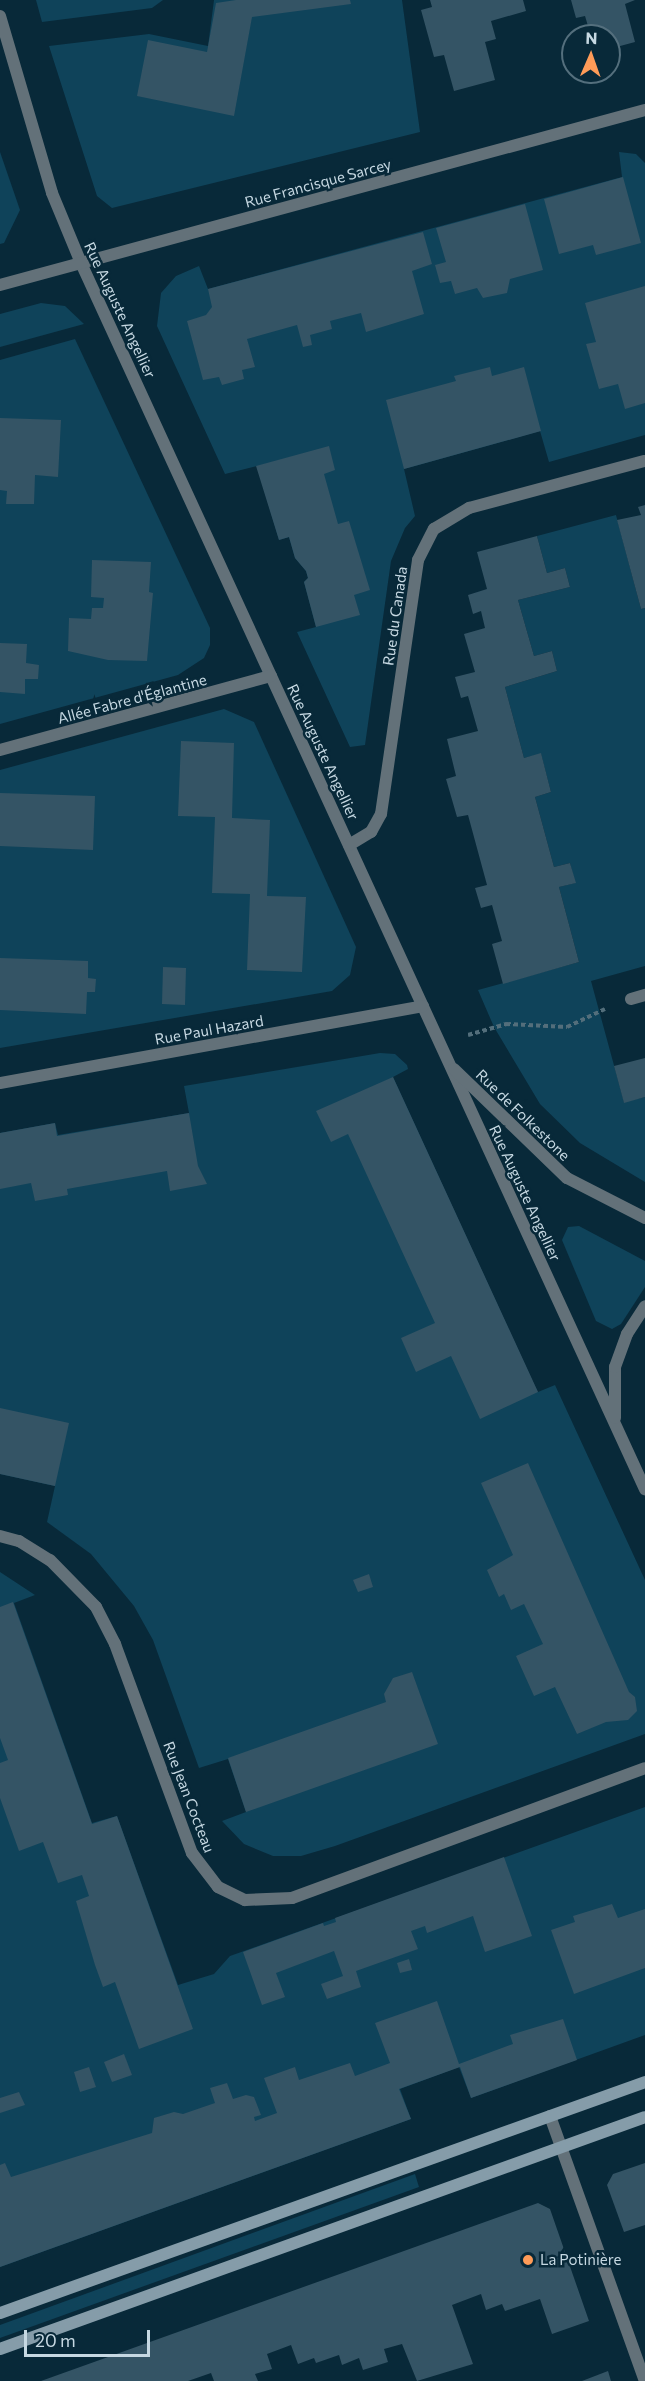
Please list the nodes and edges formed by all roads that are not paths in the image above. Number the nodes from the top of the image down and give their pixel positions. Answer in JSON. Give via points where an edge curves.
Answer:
{"nodes":[{"id":1,"x":0,"y":16,"type":"edge"},
{"id":2,"x":645,"y":110,"type":"edge"},
{"id":3,"x":81,"y":263,"type":"junction"},
{"id":4,"x":0,"y":285,"type":"edge"},
{"id":5,"x":645,"y":461,"type":"edge"},
{"id":6,"x":271,"y":676,"type":"junction"},
{"id":7,"x":0,"y":750,"type":"edge"},
{"id":8,"x":349,"y":845,"type":"junction"},
{"id":9,"x":645,"y":995,"type":"edge"},
{"id":10,"x":631,"y":999,"type":"road end"},
{"id":11,"x":423,"y":1006,"type":"junction"},
{"id":12,"x":448,"y":1063,"type":"junction"},
{"id":13,"x":0,"y":1083,"type":"edge"},
{"id":14,"x":645,"y":1218,"type":"edge"},
{"id":15,"x":645,"y":1306,"type":"edge"},
{"id":16,"x":616,"y":1428,"type":"junction"},
{"id":17,"x":645,"y":1489,"type":"edge"},
{"id":18,"x":0,"y":1536,"type":"edge"},
{"id":19,"x":645,"y":1768,"type":"edge"},
{"id":20,"x":645,"y":2082,"type":"edge"},
{"id":21,"x":550,"y":2116,"type":"junction"},
{"id":22,"x":645,"y":2117,"type":"edge"},
{"id":23,"x":561,"y":2147,"type":"junction"},
{"id":24,"x":0,"y":2313,"type":"edge"},
{"id":25,"x":0,"y":2349,"type":"edge"},
{"id":26,"x":645,"y":2381,"type":"edge"}],
"edges":[{"from":1,"to":3,"type":"street","name":"Rue Auguste Angellier","via":[[52,193]]},
{"from":2,"to":3,"type":"street","name":"Rue Francisque Sarcey"},
{"from":3,"to":4,"type":"street","name":"Rue Francisque Sarcey"},
{"from":3,"to":6,"type":"street","name":"Rue Auguste Angellier"},
{"from":5,"to":8,"type":"street","name":"Rue du Canada","via":[[469,508],[434,529],[418,560],[381,814],[371,832]]},
{"from":6,"to":7,"type":"street","name":"Allée Fabre d'Églantine"},
{"from":6,"to":8,"type":"street","name":"Rue Auguste Angellier"},
{"from":8,"to":11,"type":"street","name":"Rue Auguste Angellier"},
{"from":9,"to":10,"type":"street"},
{"from":11,"to":12,"type":"street","name":"Rue Auguste Angellier"},
{"from":11,"to":13,"type":"street","name":"Rue Paul Hazard"},
{"from":12,"to":14,"type":"street","name":"Rue de Folkestone","via":[[567,1178]]},
{"from":12,"to":16,"type":"street","name":"Rue Auguste Angellier"},
{"from":15,"to":16,"type":"street","via":[[627,1334],[615,1367]]},
{"from":16,"to":17,"type":"street","name":"Rue Auguste Angellier"},
{"from":18,"to":19,"type":"street","name":"Rue Jean Cocteau","via":[[19,1541],[50,1560],[96,1607],[116,1644],[192,1853],[218,1887],[245,1900],[292,1898]]},
{"from":20,"to":21,"type":"main road"},
{"from":21,"to":23,"type":"street"},
{"from":21,"to":24,"type":"main road"},
{"from":22,"to":23,"type":"main road"},
{"from":23,"to":25,"type":"main road"},
{"from":23,"to":26,"type":"street"}]}
